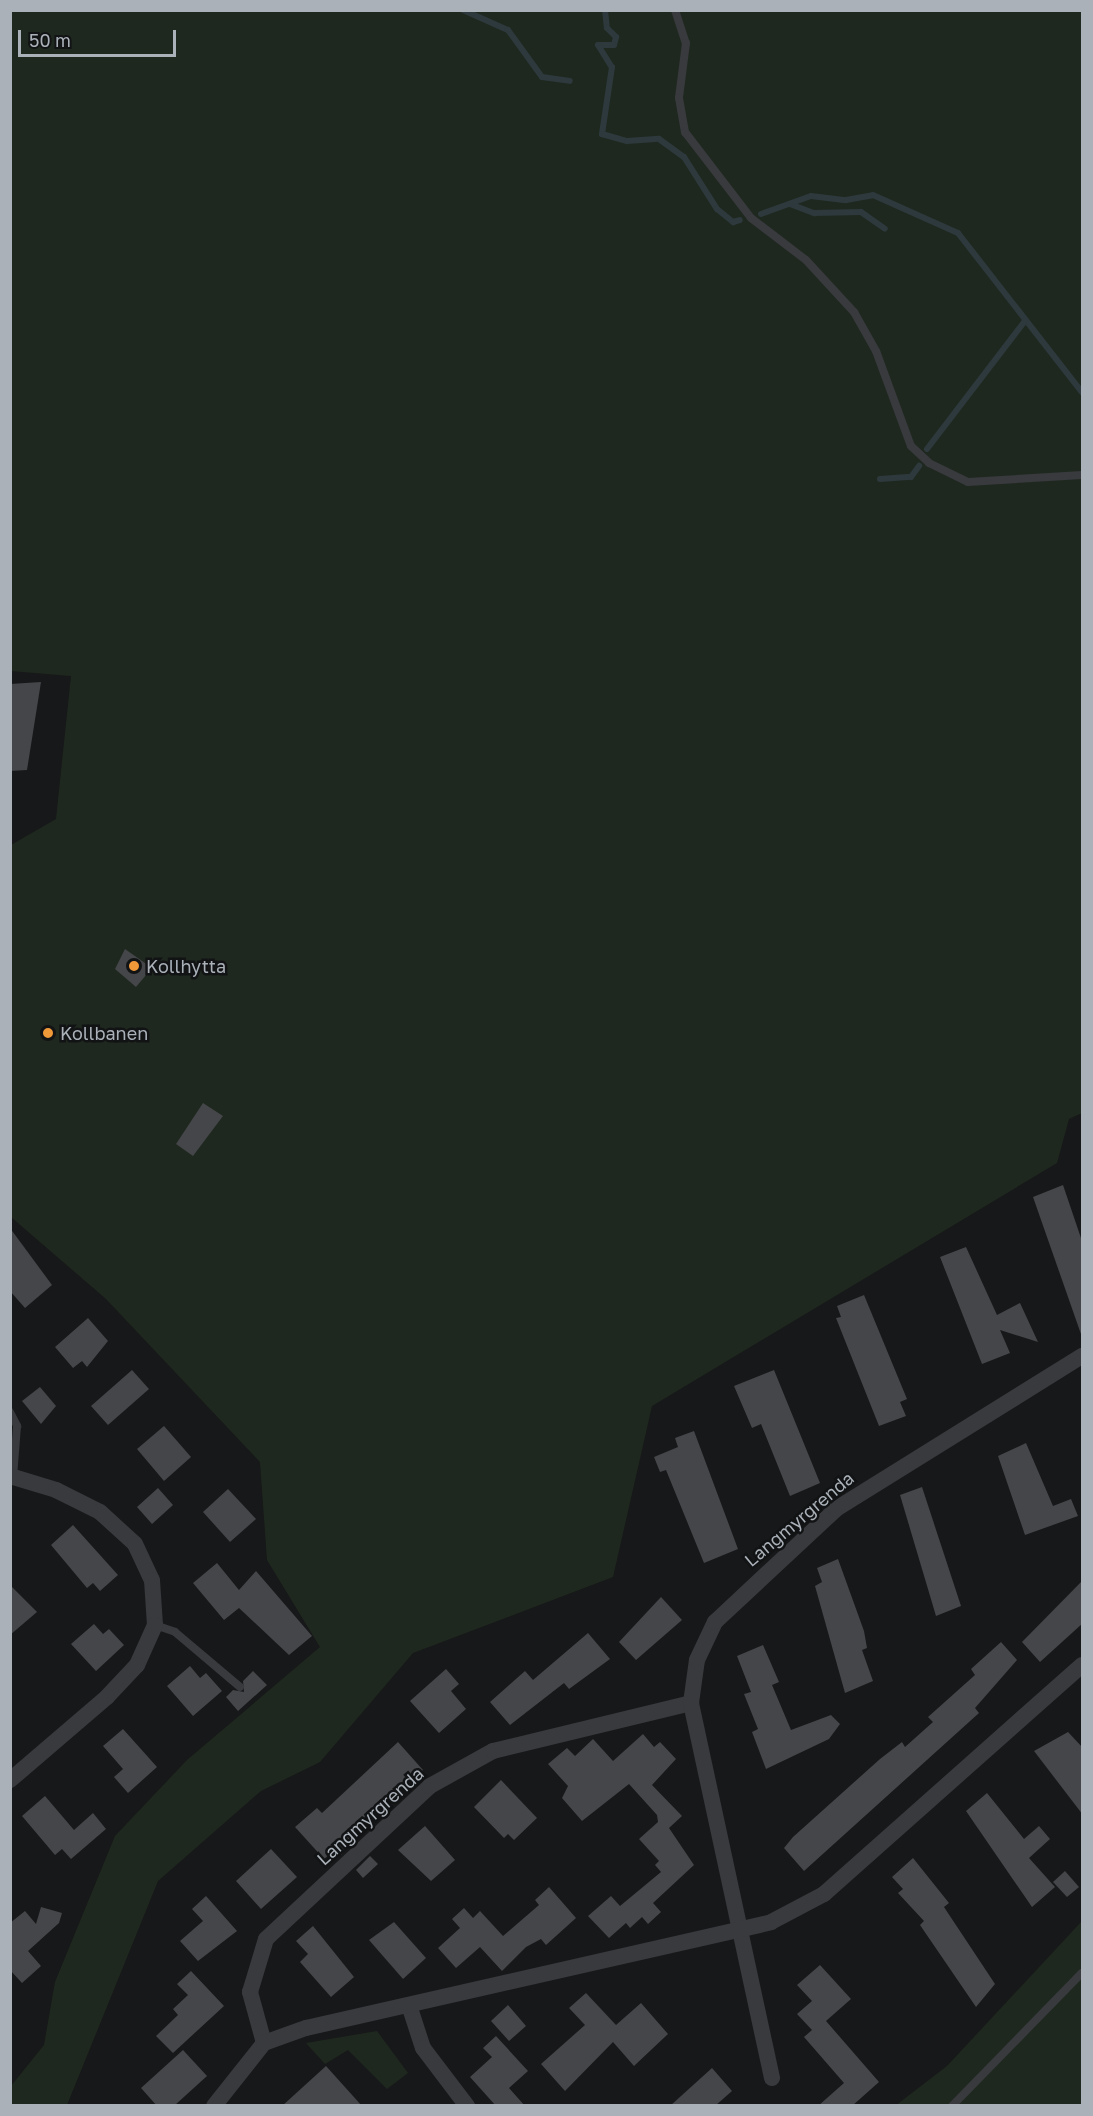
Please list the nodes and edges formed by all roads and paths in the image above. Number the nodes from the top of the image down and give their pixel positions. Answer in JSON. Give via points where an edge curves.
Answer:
{"nodes":[{"id":1,"x":675,"y":10,"type":"edge"},
{"id":2,"x":1083,"y":475,"type":"edge"},
{"id":3,"x":1083,"y":1356,"type":"edge"},
{"id":4,"x":10,"y":1412,"type":"edge"},
{"id":5,"x":12,"y":1476,"type":"edge"},
{"id":6,"x":155,"y":1625,"type":"junction"},
{"id":7,"x":1083,"y":1665,"type":"edge"},
{"id":8,"x":240,"y":1687,"type":"dead end"},
{"id":9,"x":691,"y":1703,"type":"junction"},
{"id":10,"x":10,"y":1780,"type":"edge"},
{"id":11,"x":737,"y":1933,"type":"junction"},
{"id":12,"x":1083,"y":1973,"type":"edge"},
{"id":13,"x":409,"y":2005,"type":"junction"},
{"id":14,"x":264,"y":2043,"type":"junction"},
{"id":15,"x":772,"y":2078,"type":"dead end"},
{"id":16,"x":214,"y":2106,"type":"edge"},
{"id":17,"x":467,"y":2106,"type":"edge"},
{"id":18,"x":952,"y":2106,"type":"edge"}],
"edges":[{"from":1,"to":2,"type":"lane","via":[[686,43],[679,98],[685,132],[751,218],[806,260],[854,312],[876,351],[911,446],[929,463],[968,482]]},
{"from":3,"to":9,"type":"street","name":"Langmyrgrenda","via":[[836,1509],[715,1622],[697,1660]]},
{"from":4,"to":5,"type":"lane","via":[[17,1426]]},
{"from":5,"to":6,"type":"street","via":[[56,1490],[100,1512],[135,1544],[152,1580]]},
{"from":6,"to":8,"type":"lane","via":[[175,1632]]},
{"from":6,"to":10,"type":"street","via":[[137,1665],[107,1697]]},
{"from":7,"to":11,"type":"street","via":[[824,1894],[771,1922]]},
{"from":9,"to":11,"type":"street","name":"Langmyrgrenda"},
{"from":9,"to":14,"type":"street","name":"Langmyrgrenda","via":[[493,1751],[430,1785],[266,1939],[250,1992]]},
{"from":11,"to":13,"type":"street"},
{"from":11,"to":15,"type":"street","name":"Langmyrgrenda"},
{"from":12,"to":18,"type":"lane"},
{"from":13,"to":14,"type":"street"},
{"from":13,"to":17,"type":"street","via":[[423,2048]]},
{"from":14,"to":16,"type":"street"}]}
